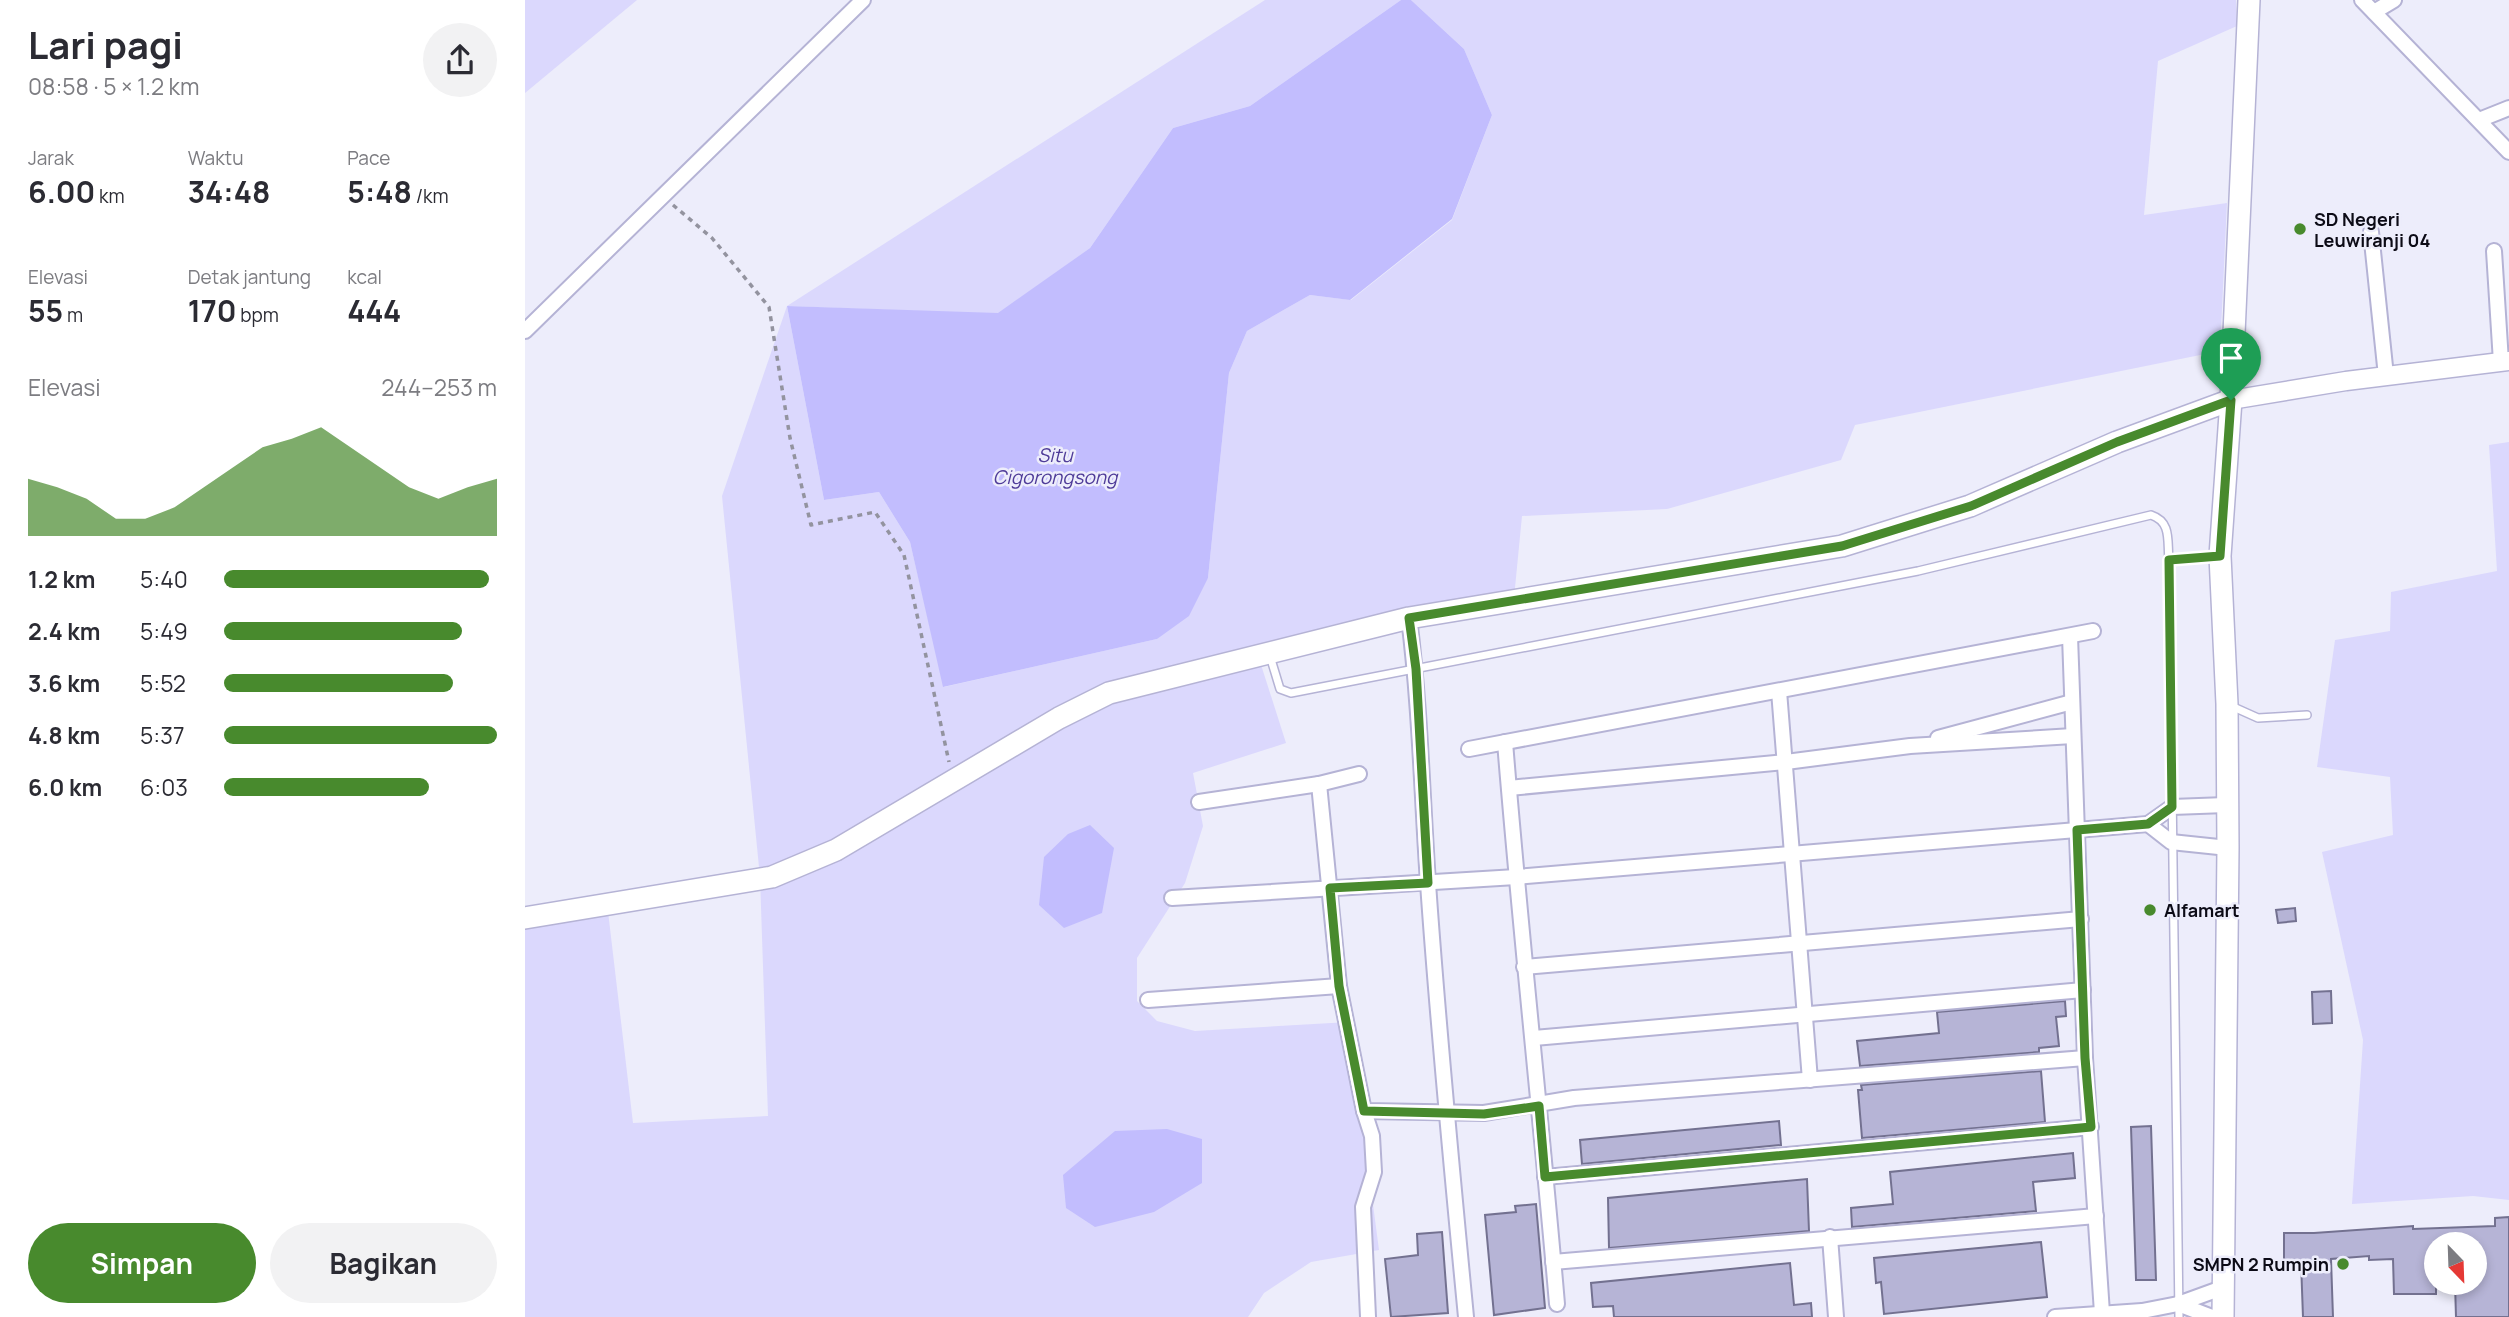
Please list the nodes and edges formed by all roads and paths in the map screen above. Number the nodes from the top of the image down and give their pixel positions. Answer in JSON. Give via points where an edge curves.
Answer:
{"nodes":[{"id":1,"x":863,"y":0,"type":"edge"},
{"id":2,"x":2249,"y":0,"type":"edge"},
{"id":3,"x":2362,"y":0,"type":"edge"},
{"id":4,"x":2395,"y":0,"type":"edge"},
{"id":5,"x":2374,"y":12,"type":"junction"},
{"id":6,"x":2509,"y":108,"type":"edge"},
{"id":7,"x":2479,"y":120,"type":"junction"},
{"id":8,"x":2509,"y":152,"type":"edge"},
{"id":9,"x":662,"y":196,"type":"junction"},
{"id":10,"x":2371,"y":232,"type":"dead end"},
{"id":11,"x":2494,"y":251,"type":"dead end"},
{"id":12,"x":525,"y":331,"type":"edge"},
{"id":13,"x":2505,"y":361,"type":"edge"},
{"id":14,"x":2386,"y":376,"type":"junction"},
{"id":15,"x":2231,"y":400,"type":"junction"},
{"id":16,"x":2220,"y":556,"type":"junction"},
{"id":17,"x":2169,"y":560,"type":"junction"},
{"id":18,"x":1409,"y":618,"type":"junction"},
{"id":19,"x":2093,"y":631,"type":"dead end"},
{"id":20,"x":2070,"y":636,"type":"junction"},
{"id":21,"x":1269,"y":652,"type":"junction"},
{"id":22,"x":1416,"y":669,"type":"junction"},
{"id":23,"x":1779,"y":691,"type":"junction"},
{"id":24,"x":2072,"y":702,"type":"junction"},
{"id":25,"x":2227,"y":704,"type":"junction"},
{"id":26,"x":2307,"y":715,"type":"dead end"},
{"id":27,"x":2073,"y":736,"type":"junction"},
{"id":28,"x":1505,"y":742,"type":"junction"},
{"id":29,"x":1910,"y":746,"type":"junction"},
{"id":30,"x":1469,"y":749,"type":"dead end"},
{"id":31,"x":1786,"y":762,"type":"junction"},
{"id":32,"x":1359,"y":774,"type":"dead end"},
{"id":33,"x":954,"y":781,"type":"junction"},
{"id":34,"x":1319,"y":784,"type":"junction"},
{"id":35,"x":1509,"y":788,"type":"junction"},
{"id":36,"x":1199,"y":802,"type":"dead end"},
{"id":37,"x":2226,"y":806,"type":"junction"},
{"id":38,"x":2172,"y":807,"type":"junction"},
{"id":39,"x":2148,"y":824,"type":"junction"},
{"id":40,"x":2077,"y":830,"type":"junction"},
{"id":41,"x":2171,"y":842,"type":"junction"},
{"id":42,"x":2228,"y":848,"type":"junction"},
{"id":43,"x":1791,"y":854,"type":"junction"},
{"id":44,"x":1516,"y":877,"type":"junction"},
{"id":45,"x":1428,"y":883,"type":"junction"},
{"id":46,"x":1330,"y":888,"type":"junction"},
{"id":47,"x":1173,"y":898,"type":"dead end"},
{"id":48,"x":525,"y":918,"type":"edge"},
{"id":49,"x":2081,"y":919,"type":"junction"},
{"id":50,"x":1799,"y":943,"type":"junction"},
{"id":51,"x":1524,"y":967,"type":"junction"},
{"id":52,"x":1339,"y":986,"type":"junction"},
{"id":53,"x":2083,"y":990,"type":"junction"},
{"id":54,"x":1148,"y":1000,"type":"dead end"},
{"id":55,"x":1804,"y":1014,"type":"junction"},
{"id":56,"x":1534,"y":1038,"type":"junction"},
{"id":57,"x":2085,"y":1058,"type":"junction"},
{"id":58,"x":1810,"y":1080,"type":"junction"},
{"id":59,"x":1539,"y":1106,"type":"junction"},
{"id":60,"x":1364,"y":1111,"type":"junction"},
{"id":61,"x":1446,"y":1114,"type":"junction"},
{"id":62,"x":2091,"y":1127,"type":"junction"},
{"id":63,"x":1545,"y":1177,"type":"junction"},
{"id":64,"x":2096,"y":1216,"type":"junction"},
{"id":65,"x":1830,"y":1237,"type":"junction"},
{"id":66,"x":1553,"y":1262,"type":"junction"},
{"id":67,"x":2222,"y":1288,"type":"junction"},
{"id":68,"x":1557,"y":1304,"type":"dead end"},
{"id":69,"x":2179,"y":1311,"type":"edge"},
{"id":70,"x":2102,"y":1313,"type":"junction"},
{"id":71,"x":1368,"y":1317,"type":"edge"},
{"id":72,"x":1466,"y":1317,"type":"edge"},
{"id":73,"x":1836,"y":1317,"type":"edge"},
{"id":74,"x":2055,"y":1317,"type":"edge"},
{"id":75,"x":2212,"y":1317,"type":"edge"},
{"id":76,"x":2223,"y":1317,"type":"edge"}],
"edges":[{"from":1,"to":9,"type":"street"},
{"from":2,"to":15,"type":"main road"},
{"from":3,"to":5,"type":"street"},
{"from":4,"to":5,"type":"street"},
{"from":5,"to":7,"type":"street"},
{"from":6,"to":7,"type":"street"},
{"from":7,"to":8,"type":"street"},
{"from":9,"to":12,"type":"street"},
{"from":9,"to":33,"type":"path","via":[[712,238],[769,307],[790,438],[811,526],[875,512],[904,555]]},
{"from":10,"to":14,"type":"street"},
{"from":11,"to":13,"type":"street"},
{"from":13,"to":14,"type":"street"},
{"from":14,"to":15,"type":"street"},
{"from":15,"to":16,"type":"main road"},
{"from":15,"to":18,"type":"main road","via":[[2117,442],[1971,506],[1842,546]]},
{"from":16,"to":17,"type":"lane"},
{"from":16,"to":25,"type":"main road"},
{"from":17,"to":22,"type":"lane","via":[[2165,524],[2151,515],[1918,571]]},
{"from":17,"to":38,"type":"lane"},
{"from":18,"to":21,"type":"main road"},
{"from":18,"to":22,"type":"street"},
{"from":19,"to":20,"type":"street"},
{"from":20,"to":23,"type":"street"},
{"from":20,"to":24,"type":"street"},
{"from":21,"to":22,"type":"lane","via":[[1280,688],[1291,692]]},
{"from":21,"to":33,"type":"main road","via":[[1109,693]]},
{"from":22,"to":45,"type":"street"},
{"from":23,"to":28,"type":"street"},
{"from":23,"to":31,"type":"street"},
{"from":24,"to":27,"type":"street"},
{"from":24,"to":29,"type":"street"},
{"from":25,"to":26,"type":"lane","via":[[2258,718]]},
{"from":25,"to":37,"type":"main road"},
{"from":27,"to":29,"type":"street"},
{"from":27,"to":40,"type":"street"},
{"from":28,"to":30,"type":"street"},
{"from":28,"to":35,"type":"street"},
{"from":29,"to":31,"type":"street"},
{"from":31,"to":35,"type":"street"},
{"from":31,"to":43,"type":"street"},
{"from":32,"to":34,"type":"street"},
{"from":33,"to":48,"type":"main road","via":[[836,850],[772,877]]},
{"from":34,"to":36,"type":"street"},
{"from":34,"to":46,"type":"street"},
{"from":35,"to":44,"type":"street"},
{"from":37,"to":38,"type":"street"},
{"from":37,"to":42,"type":"main road"},
{"from":38,"to":39,"type":"street"},
{"from":38,"to":41,"type":"lane"},
{"from":39,"to":40,"type":"street"},
{"from":39,"to":41,"type":"street"},
{"from":40,"to":43,"type":"street"},
{"from":40,"to":49,"type":"street"},
{"from":41,"to":42,"type":"street"},
{"from":41,"to":69,"type":"lane"},
{"from":42,"to":67,"type":"main road"},
{"from":43,"to":44,"type":"street"},
{"from":43,"to":50,"type":"street"},
{"from":44,"to":45,"type":"street"},
{"from":44,"to":51,"type":"street"},
{"from":45,"to":46,"type":"street"},
{"from":45,"to":61,"type":"street"},
{"from":46,"to":47,"type":"street"},
{"from":46,"to":52,"type":"street"},
{"from":49,"to":50,"type":"street"},
{"from":49,"to":53,"type":"street"},
{"from":50,"to":51,"type":"street"},
{"from":50,"to":55,"type":"street"},
{"from":51,"to":56,"type":"street"},
{"from":52,"to":54,"type":"street"},
{"from":52,"to":60,"type":"street"},
{"from":53,"to":55,"type":"street"},
{"from":53,"to":57,"type":"street"},
{"from":55,"to":56,"type":"street"},
{"from":55,"to":58,"type":"street"},
{"from":56,"to":59,"type":"street"},
{"from":57,"to":58,"type":"street"},
{"from":57,"to":62,"type":"street"},
{"from":58,"to":59,"type":"street","via":[[1574,1098]]},
{"from":59,"to":61,"type":"street"},
{"from":59,"to":63,"type":"street"},
{"from":60,"to":61,"type":"street"},
{"from":60,"to":71,"type":"street","via":[[1373,1136],[1374,1172],[1363,1207]]},
{"from":61,"to":72,"type":"street"},
{"from":62,"to":63,"type":"street"},
{"from":62,"to":64,"type":"street"},
{"from":63,"to":66,"type":"street"},
{"from":64,"to":65,"type":"street"},
{"from":64,"to":70,"type":"street"},
{"from":65,"to":66,"type":"street"},
{"from":65,"to":73,"type":"street"},
{"from":66,"to":68,"type":"street"},
{"from":67,"to":69,"type":"street"},
{"from":67,"to":76,"type":"main road"},
{"from":69,"to":70,"type":"street"},
{"from":69,"to":75,"type":"street"},
{"from":70,"to":74,"type":"street"}]}
